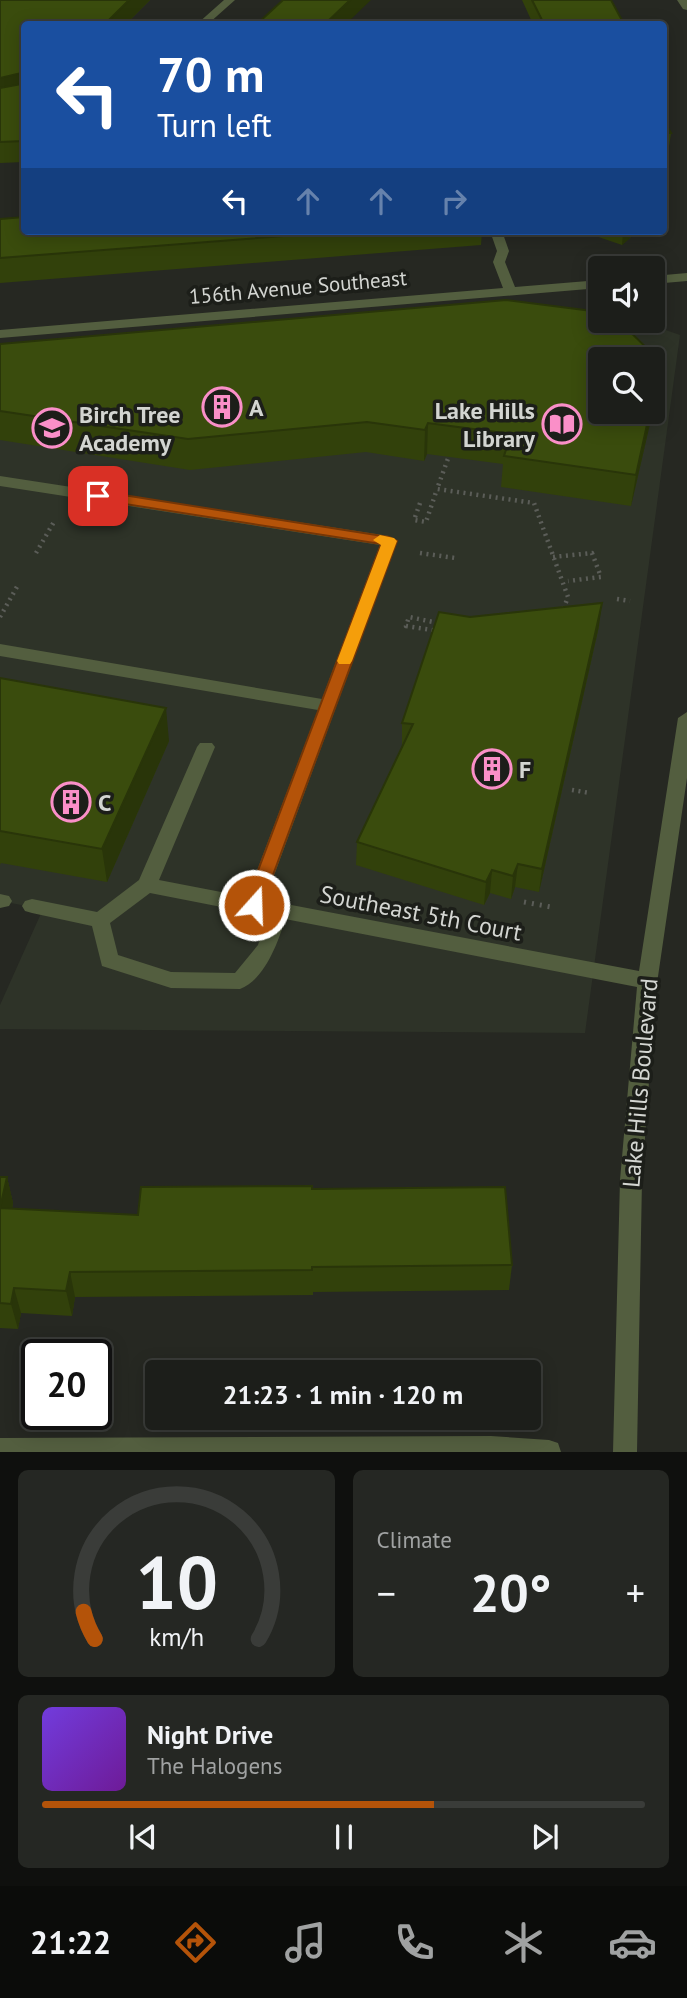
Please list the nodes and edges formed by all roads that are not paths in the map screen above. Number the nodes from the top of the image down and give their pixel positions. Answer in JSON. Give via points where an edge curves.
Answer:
{"nodes":[{"id":1,"x":682,"y":0,"type":"edge"},
{"id":2,"x":228,"y":3,"type":"edge"},
{"id":3,"x":687,"y":6,"type":"edge"},
{"id":4,"x":206,"y":21,"type":"edge"},
{"id":5,"x":497,"y":235,"type":"edge"},
{"id":6,"x":687,"y":277,"type":"edge"},
{"id":7,"x":665,"y":278,"type":"edge"},
{"id":8,"x":588,"y":285,"type":"edge"},
{"id":9,"x":510,"y":290,"type":"junction"},
{"id":10,"x":0,"y":334,"type":"edge"},
{"id":11,"x":0,"y":481,"type":"edge"},
{"id":12,"x":0,"y":650,"type":"edge"},
{"id":13,"x":328,"y":706,"type":"junction"},
{"id":14,"x":687,"y":718,"type":"edge"},
{"id":15,"x":206,"y":747,"type":"dead end"},
{"id":16,"x":147,"y":885,"type":"junction"},
{"id":17,"x":254,"y":905,"type":"junction"},
{"id":18,"x":32,"y":906,"type":"dead end"},
{"id":19,"x":278,"y":911,"type":"junction"},
{"id":20,"x":100,"y":920,"type":"junction"},
{"id":21,"x":648,"y":981,"type":"junction"},
{"id":22,"x":0,"y":1450,"type":"edge"},
{"id":23,"x":105,"y":1451,"type":"edge"},
{"id":24,"x":549,"y":1452,"type":"edge"},
{"id":25,"x":625,"y":1452,"type":"edge"}],
"edges":[{"from":1,"to":3,"type":"street"},
{"from":2,"to":4,"type":"street"},
{"from":5,"to":9,"type":"street","via":[[503,251],[499,262]]},
{"from":6,"to":7,"type":"street"},
{"from":8,"to":9,"type":"street","name":"156th Avenue Southeast"},
{"from":9,"to":10,"type":"street","name":"156th Avenue Southeast"},
{"from":11,"to":13,"type":"street","via":[[389,541]]},
{"from":12,"to":13,"type":"street"},
{"from":13,"to":17,"type":"street"},
{"from":14,"to":21,"type":"street","name":"Lake Hills Boulevard"},
{"from":15,"to":16,"type":"street"},
{"from":16,"to":17,"type":"street","name":"Southeast 5th Court"},
{"from":16,"to":20,"type":"street"},
{"from":17,"to":19,"type":"street","name":"Southeast 5th Court"},
{"from":18,"to":20,"type":"street"},
{"from":19,"to":20,"type":"street","via":[[267,948],[240,981],[171,980],[109,960]]},
{"from":19,"to":21,"type":"street","name":"Southeast 5th Court"},
{"from":21,"to":25,"type":"street","name":"Lake Hills Boulevard","via":[[631,1180]]},
{"from":22,"to":23,"type":"street"},
{"from":23,"to":24,"type":"street","via":[[491,1448]]}]}
